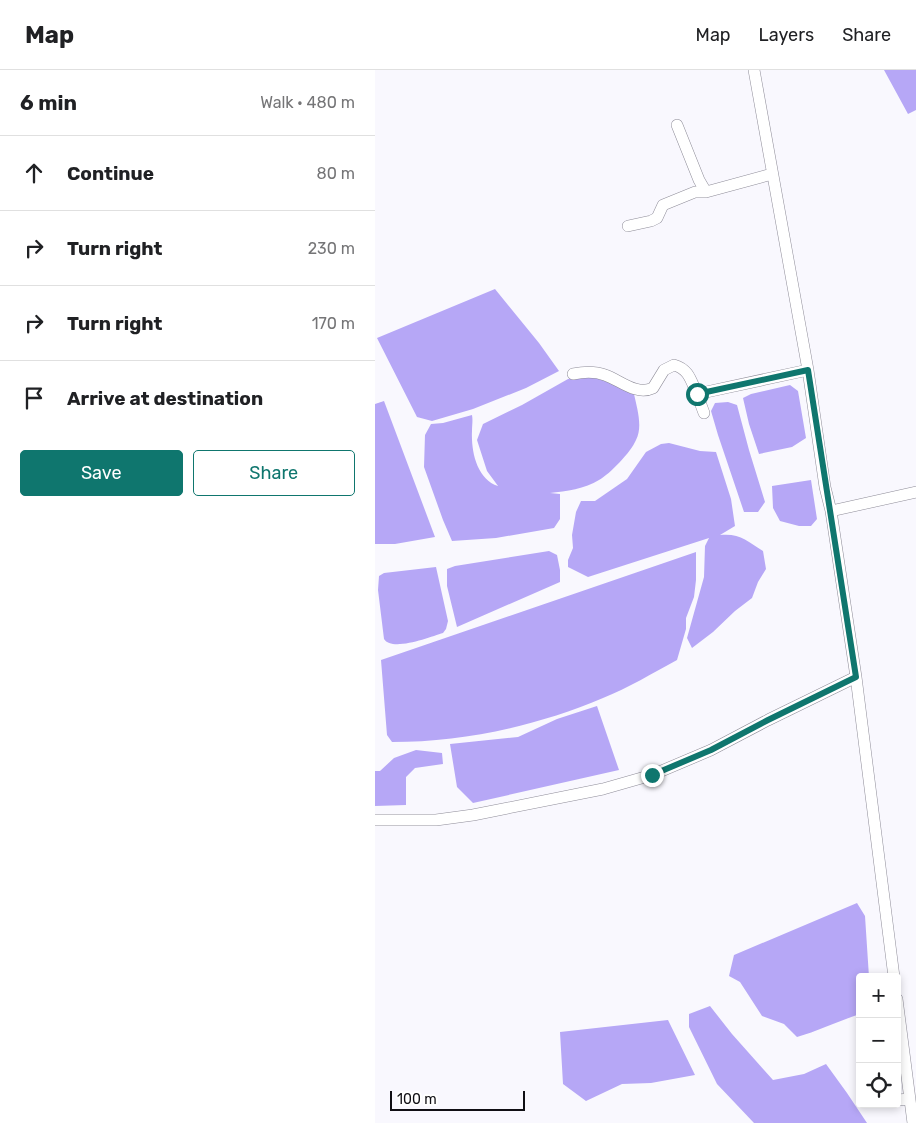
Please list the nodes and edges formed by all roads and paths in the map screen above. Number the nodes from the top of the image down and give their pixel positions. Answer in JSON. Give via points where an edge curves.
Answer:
{"nodes":[{"id":1,"x":754,"y":70,"type":"edge"},
{"id":2,"x":677,"y":125,"type":"dead end"},
{"id":3,"x":772,"y":174,"type":"junction"},
{"id":4,"x":706,"y":192,"type":"junction"},
{"id":5,"x":628,"y":226,"type":"dead end"},
{"id":6,"x":808,"y":370,"type":"junction"},
{"id":7,"x":573,"y":374,"type":"dead end"},
{"id":8,"x":697,"y":394,"type":"junction"},
{"id":9,"x":704,"y":413,"type":"dead end"},
{"id":10,"x":916,"y":492,"type":"edge"},
{"id":11,"x":831,"y":511,"type":"junction"},
{"id":12,"x":856,"y":677,"type":"junction"},
{"id":13,"x":375,"y":820,"type":"edge"},
{"id":14,"x":893,"y":973,"type":"edge"},
{"id":15,"x":899,"y":1018,"type":"edge"},
{"id":16,"x":910,"y":1099,"type":"junction"},
{"id":17,"x":901,"y":1100,"type":"edge"},
{"id":18,"x":913,"y":1123,"type":"edge"}],
"edges":[{"from":1,"to":3,"type":"street"},
{"from":2,"to":4,"type":"street"},
{"from":3,"to":4,"type":"street"},
{"from":3,"to":6,"type":"street"},
{"from":4,"to":5,"type":"street","via":[[695,192],[669,202],[651,222]]},
{"from":6,"to":8,"type":"street"},
{"from":6,"to":11,"type":"street"},
{"from":7,"to":8,"type":"street","via":[[599,373],[631,388],[645,390],[653,388],[664,370],[674,365],[688,374]]},
{"from":8,"to":9,"type":"street"},
{"from":10,"to":11,"type":"street"},
{"from":11,"to":12,"type":"street"},
{"from":12,"to":13,"type":"street","via":[[711,750],[652,775],[603,789],[473,815],[436,820]]},
{"from":12,"to":14,"type":"street"},
{"from":15,"to":16,"type":"street"},
{"from":16,"to":17,"type":"street"},
{"from":16,"to":18,"type":"street"}]}
